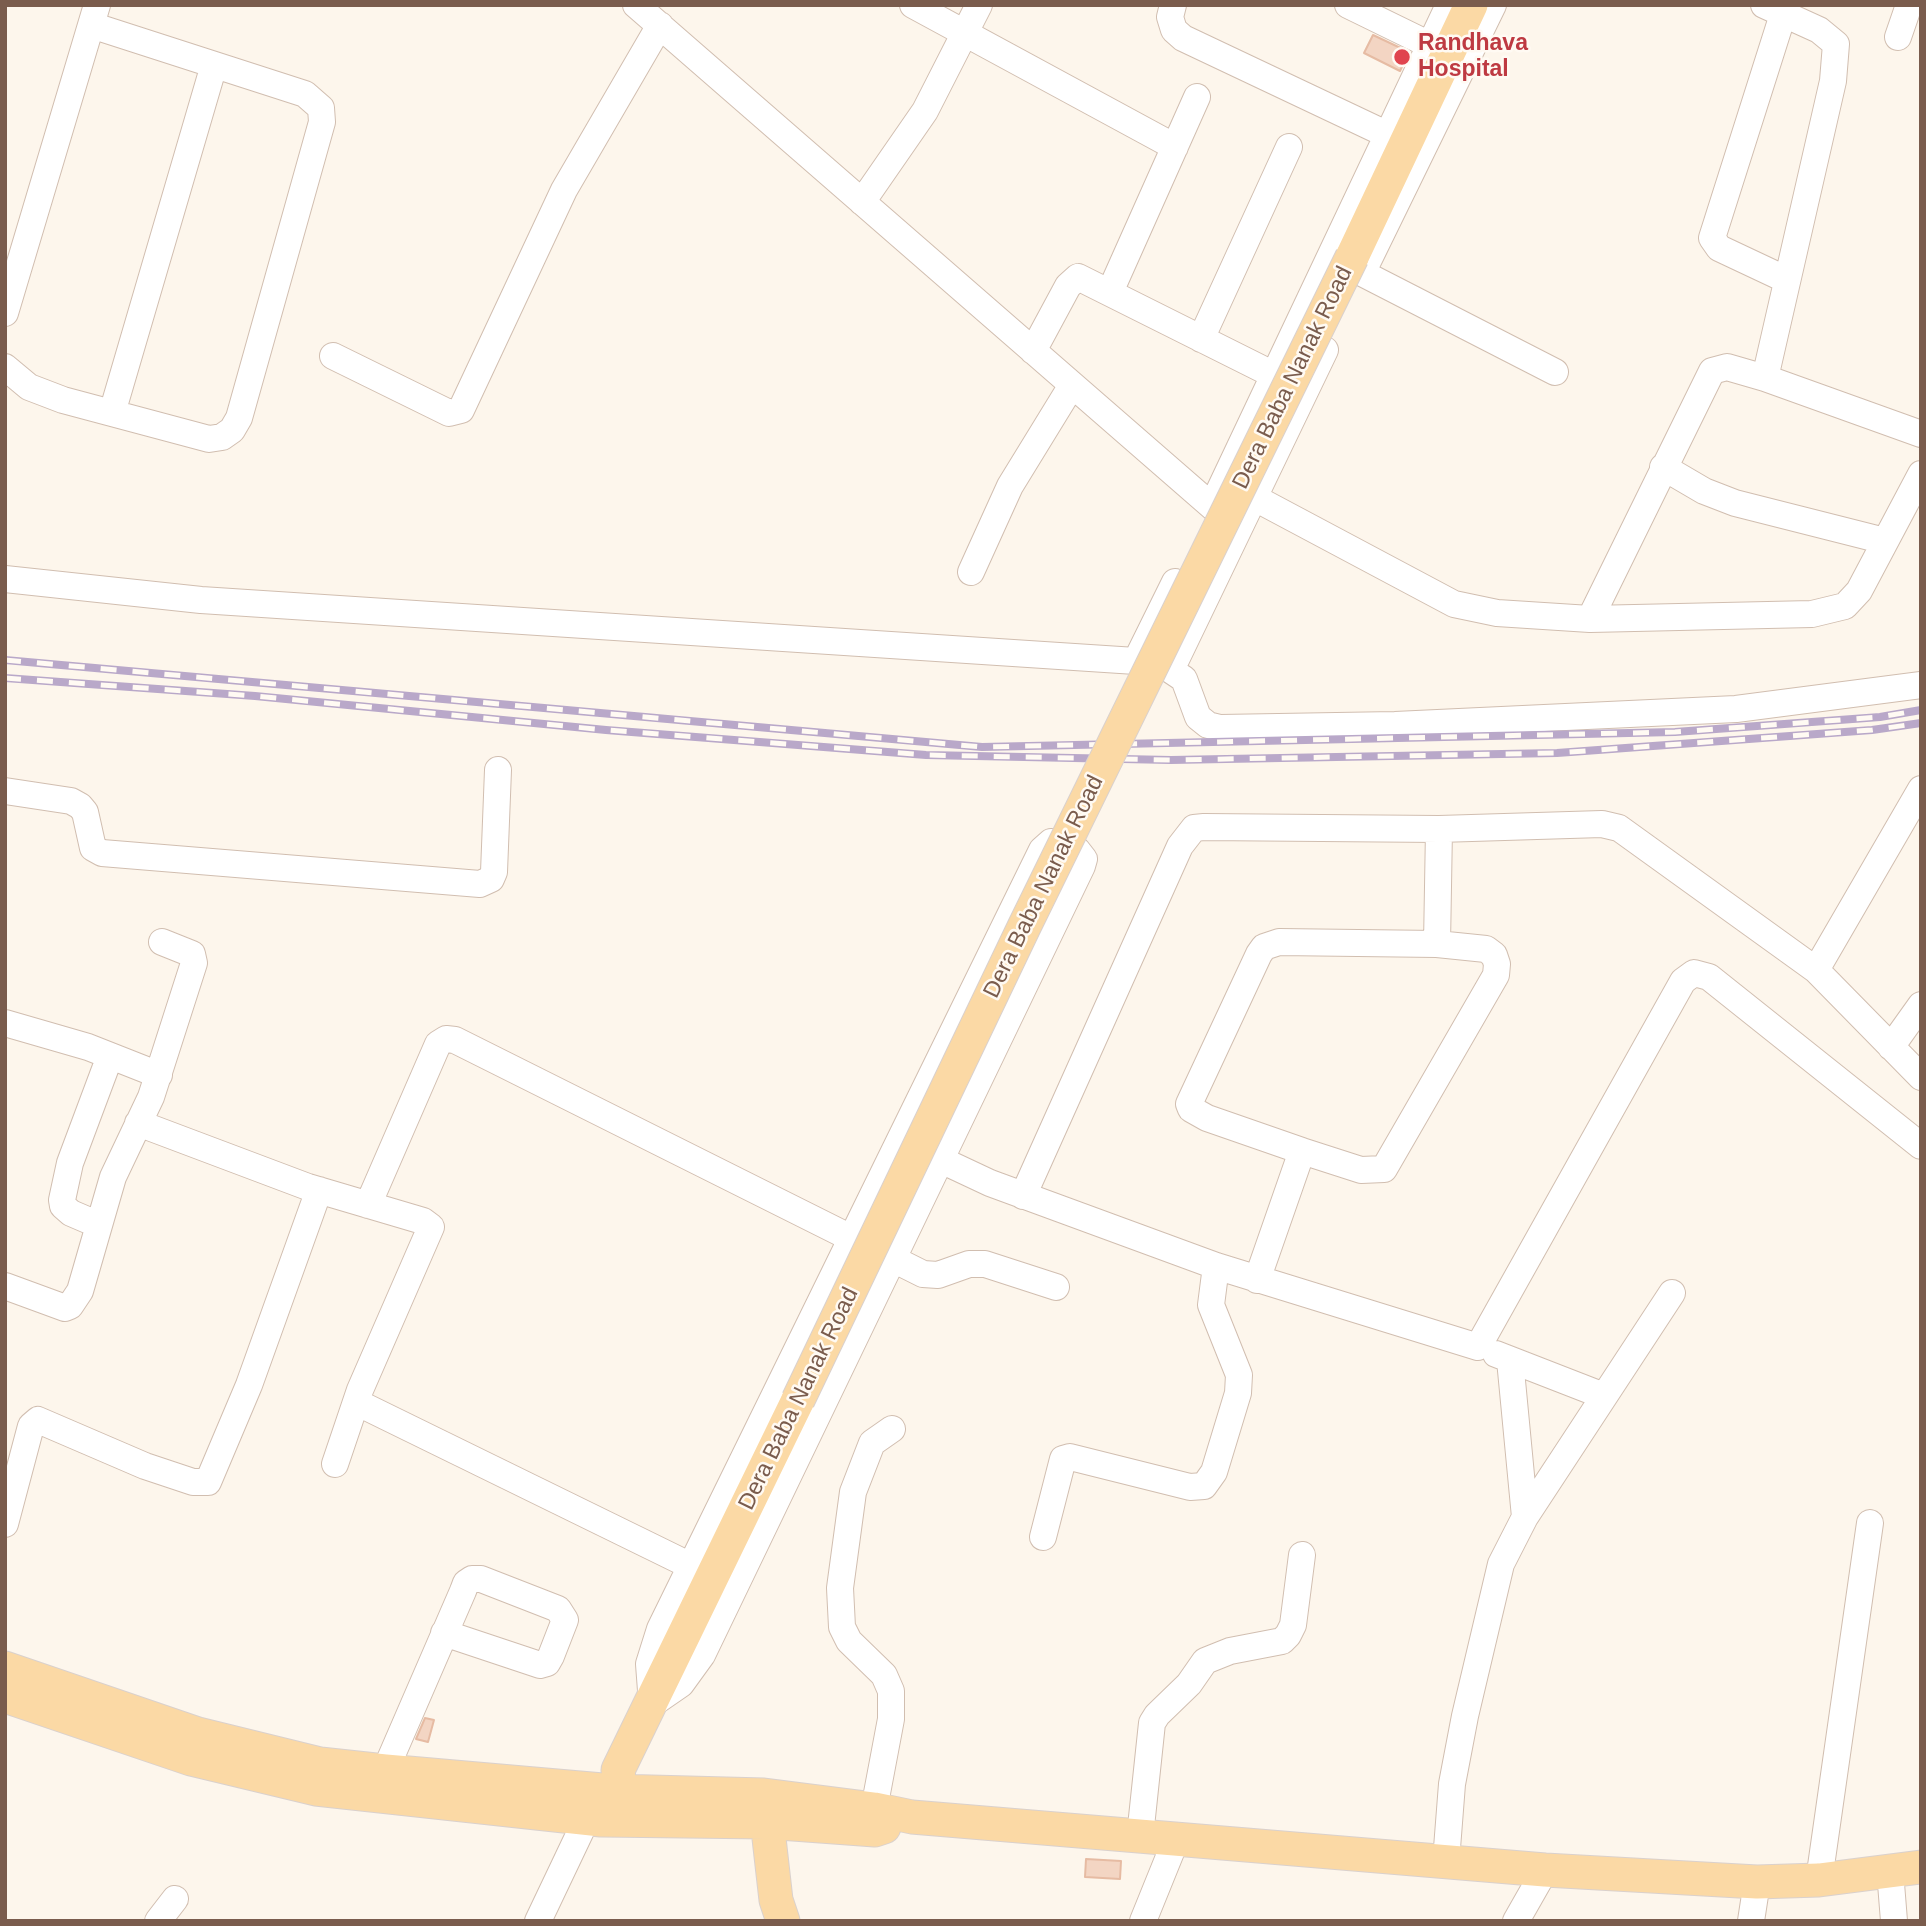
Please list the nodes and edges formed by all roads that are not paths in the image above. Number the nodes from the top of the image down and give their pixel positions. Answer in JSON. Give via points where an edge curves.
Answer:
{"nodes":[{"id":1,"x":636,"y":5,"type":"edge"},
{"id":2,"x":913,"y":5,"type":"edge"},
{"id":3,"x":979,"y":5,"type":"edge"},
{"id":4,"x":1173,"y":5,"type":"edge"},
{"id":5,"x":1348,"y":5,"type":"edge"},
{"id":6,"x":1449,"y":5,"type":"edge"},
{"id":7,"x":1471,"y":5,"type":"edge"},
{"id":8,"x":1493,"y":5,"type":"edge"},
{"id":9,"x":1909,"y":5,"type":"edge"},
{"id":10,"x":1778,"y":8,"type":"edge"},
{"id":11,"x":94,"y":15,"type":"edge"},
{"id":12,"x":660,"y":25,"type":"junction"},
{"id":13,"x":966,"y":33,"type":"junction"},
{"id":14,"x":1898,"y":37,"type":"dead end"},
{"id":15,"x":1430,"y":45,"type":"junction"},
{"id":16,"x":214,"y":65,"type":"junction"},
{"id":17,"x":1197,"y":97,"type":"dead end"},
{"id":18,"x":1388,"y":135,"type":"junction"},
{"id":19,"x":1289,"y":146,"type":"dead end"},
{"id":20,"x":1175,"y":147,"type":"junction"},
{"id":21,"x":862,"y":202,"type":"junction"},
{"id":22,"x":1362,"y":273,"type":"junction"},
{"id":23,"x":1787,"y":280,"type":"junction"},
{"id":24,"x":1110,"y":292,"type":"junction"},
{"id":25,"x":5,"y":313,"type":"edge"},
{"id":26,"x":1200,"y":339,"type":"junction"},
{"id":27,"x":1033,"y":351,"type":"junction"},
{"id":28,"x":333,"y":356,"type":"dead end"},
{"id":29,"x":5,"y":367,"type":"edge"},
{"id":30,"x":1555,"y":372,"type":"dead end"},
{"id":31,"x":1274,"y":374,"type":"junction"},
{"id":32,"x":1765,"y":377,"type":"junction"},
{"id":33,"x":1072,"y":385,"type":"junction"},
{"id":34,"x":112,"y":413,"type":"junction"},
{"id":35,"x":1921,"y":434,"type":"edge"},
{"id":36,"x":1663,"y":467,"type":"junction"},
{"id":37,"x":1919,"y":482,"type":"edge"},
{"id":38,"x":1253,"y":497,"type":"junction"},
{"id":39,"x":1212,"y":507,"type":"junction"},
{"id":40,"x":1238,"y":529,"type":"junction"},
{"id":41,"x":1885,"y":541,"type":"junction"},
{"id":42,"x":971,"y":572,"type":"dead end"},
{"id":43,"x":5,"y":579,"type":"edge"},
{"id":44,"x":1590,"y":619,"type":"junction"},
{"id":45,"x":1136,"y":661,"type":"junction"},
{"id":46,"x":1171,"y":670,"type":"junction"},
{"id":47,"x":1921,"y":685,"type":"edge"},
{"id":48,"x":498,"y":771,"type":"dead end"},
{"id":49,"x":1921,"y":789,"type":"edge"},
{"id":50,"x":5,"y":791,"type":"edge"},
{"id":51,"x":1439,"y":829,"type":"junction"},
{"id":52,"x":162,"y":942,"type":"dead end"},
{"id":53,"x":1437,"y":944,"type":"junction"},
{"id":54,"x":1816,"y":970,"type":"junction"},
{"id":55,"x":1921,"y":1004,"type":"edge"},
{"id":56,"x":5,"y":1023,"type":"edge"},
{"id":57,"x":1891,"y":1047,"type":"junction"},
{"id":58,"x":110,"y":1056,"type":"junction"},
{"id":59,"x":159,"y":1076,"type":"junction"},
{"id":60,"x":1921,"y":1077,"type":"edge"},
{"id":61,"x":138,"y":1123,"type":"junction"},
{"id":62,"x":1921,"y":1146,"type":"edge"},
{"id":63,"x":1302,"y":1151,"type":"junction"},
{"id":64,"x":941,"y":1160,"type":"junction"},
{"id":65,"x":319,"y":1190,"type":"junction"},
{"id":66,"x":1023,"y":1196,"type":"junction"},
{"id":67,"x":368,"y":1205,"type":"junction"},
{"id":68,"x":99,"y":1225,"type":"junction"},
{"id":69,"x":851,"y":1238,"type":"junction"},
{"id":70,"x":893,"y":1259,"type":"junction"},
{"id":71,"x":1216,"y":1266,"type":"junction"},
{"id":72,"x":1257,"y":1280,"type":"junction"},
{"id":73,"x":5,"y":1286,"type":"edge"},
{"id":74,"x":1056,"y":1287,"type":"dead end"},
{"id":75,"x":1672,"y":1293,"type":"dead end"},
{"id":76,"x":1478,"y":1347,"type":"junction"},
{"id":77,"x":1510,"y":1360,"type":"junction"},
{"id":78,"x":1604,"y":1396,"type":"junction"},
{"id":79,"x":356,"y":1402,"type":"junction"},
{"id":80,"x":892,"y":1429,"type":"dead end"},
{"id":81,"x":335,"y":1464,"type":"dead end"},
{"id":82,"x":1525,"y":1517,"type":"junction"},
{"id":83,"x":1870,"y":1523,"type":"dead end"},
{"id":84,"x":5,"y":1524,"type":"edge"},
{"id":85,"x":1043,"y":1537,"type":"dead end"},
{"id":86,"x":1301,"y":1555,"type":"dead end"},
{"id":87,"x":691,"y":1566,"type":"junction"},
{"id":88,"x":444,"y":1633,"type":"dead end"},
{"id":89,"x":5,"y":1668,"type":"edge"},
{"id":90,"x":5,"y":1696,"type":"edge"},
{"id":91,"x":652,"y":1704,"type":"junction"},
{"id":92,"x":385,"y":1771,"type":"junction"},
{"id":93,"x":604,"y":1798,"type":"junction"},
{"id":94,"x":874,"y":1808,"type":"junction"},
{"id":95,"x":765,"y":1809,"type":"junction"},
{"id":96,"x":912,"y":1817,"type":"junction"},
{"id":97,"x":1140,"y":1836,"type":"junction"},
{"id":98,"x":1173,"y":1847,"type":"dead end"},
{"id":99,"x":1446,"y":1861,"type":"junction"},
{"id":100,"x":1905,"y":1869,"type":"edge"},
{"id":101,"x":1545,"y":1870,"type":"junction"},
{"id":102,"x":1819,"y":1880,"type":"junction"},
{"id":103,"x":1757,"y":1882,"type":"junction"},
{"id":104,"x":174,"y":1899,"type":"dead end"},
{"id":105,"x":158,"y":1921,"type":"edge"},
{"id":106,"x":538,"y":1921,"type":"edge"},
{"id":107,"x":553,"y":1921,"type":"edge"},
{"id":108,"x":783,"y":1921,"type":"edge"},
{"id":109,"x":1143,"y":1921,"type":"edge"},
{"id":110,"x":1517,"y":1921,"type":"edge"},
{"id":111,"x":1751,"y":1921,"type":"edge"},
{"id":112,"x":1894,"y":1921,"type":"edge"}],
"edges":[{"from":1,"to":12,"type":"street"},
{"from":2,"to":13,"type":"street"},
{"from":3,"to":13,"type":"street"},
{"from":4,"to":18,"type":"street","via":[[1170,17],[1182,38]]},
{"from":5,"to":15,"type":"street"},
{"from":6,"to":15,"type":"street"},
{"from":7,"to":91,"type":"main road","name":"Dera Baba Nanak Road","bridge":true},
{"from":8,"to":22,"type":"street"},
{"from":9,"to":14,"type":"street"},
{"from":10,"to":23,"type":"street","via":[[1836,44],[1833,82]]},
{"from":10,"to":23,"type":"street","via":[[1712,239],[1719,248]]},
{"from":11,"to":16,"type":"street"},
{"from":11,"to":25,"type":"street"},
{"from":12,"to":21,"type":"street"},
{"from":12,"to":28,"type":"street","via":[[564,190],[461,410],[449,413]]},
{"from":13,"to":20,"type":"street"},
{"from":13,"to":21,"type":"street","via":[[925,111]]},
{"from":15,"to":18,"type":"street"},
{"from":16,"to":34,"type":"street"},
{"from":16,"to":34,"type":"street","via":[[305,94],[321,108],[322,122],[239,418],[222,438],[209,439]]},
{"from":17,"to":20,"type":"street"},
{"from":18,"to":31,"type":"street"},
{"from":19,"to":26,"type":"street"},
{"from":20,"to":24,"type":"street"},
{"from":21,"to":27,"type":"street"},
{"from":22,"to":30,"type":"street"},
{"from":22,"to":38,"type":"street"},
{"from":23,"to":32,"type":"street"},
{"from":24,"to":26,"type":"street"},
{"from":24,"to":27,"type":"street","via":[[1084,278],[1073,280]]},
{"from":26,"to":31,"type":"street"},
{"from":27,"to":33,"type":"street"},
{"from":29,"to":34,"type":"street","via":[[16,380],[44,395]]},
{"from":31,"to":39,"type":"street"},
{"from":32,"to":35,"type":"street"},
{"from":32,"to":36,"type":"street","via":[[1727,367],[1712,371]]},
{"from":33,"to":39,"type":"street"},
{"from":33,"to":42,"type":"street","via":[[1010,486]]},
{"from":36,"to":41,"type":"street","via":[[1735,503]]},
{"from":36,"to":44,"type":"street"},
{"from":37,"to":41,"type":"street"},
{"from":38,"to":40,"type":"street"},
{"from":38,"to":44,"type":"street","via":[[1454,604],[1497,613]]},
{"from":39,"to":40,"type":"street"},
{"from":39,"to":45,"type":"street"},
{"from":40,"to":46,"type":"street"},
{"from":41,"to":44,"type":"street","via":[[1859,591],[1844,606],[1829,611]]},
{"from":43,"to":45,"type":"street","via":[[201,600]]},
{"from":45,"to":46,"type":"street"},
{"from":46,"to":47,"type":"street","via":[[1190,689],[1198,717],[1220,728],[1736,709]]},
{"from":48,"to":50,"type":"street","via":[[494,872],[480,884],[102,853],[93,848],[80,806]]},
{"from":49,"to":54,"type":"street"},
{"from":51,"to":53,"type":"street"},
{"from":51,"to":54,"type":"street","via":[[1602,824],[1619,828]]},
{"from":51,"to":66,"type":"street","via":[[1204,827],[1186,835]]},
{"from":52,"to":59,"type":"street","via":[[194,958]]},
{"from":53,"to":63,"type":"street","via":[[1486,948],[1494,955],[1496,975],[1390,1163],[1374,1172]]},
{"from":53,"to":63,"type":"street","via":[[1279,942],[1259,954],[1189,1104],[1191,1110],[1207,1118]]},
{"from":54,"to":57,"type":"street"},
{"from":55,"to":57,"type":"street"},
{"from":56,"to":58,"type":"street"},
{"from":57,"to":60,"type":"street"},
{"from":58,"to":59,"type":"street"},
{"from":58,"to":68,"type":"street","via":[[70,1163],[62,1200],[71,1213]]},
{"from":59,"to":61,"type":"street"},
{"from":61,"to":65,"type":"street"},
{"from":61,"to":68,"type":"street","via":[[113,1177]]},
{"from":62,"to":76,"type":"street","via":[[1709,977],[1694,973],[1683,981]]},
{"from":63,"to":72,"type":"street"},
{"from":64,"to":66,"type":"street"},
{"from":64,"to":69,"type":"street","via":[[1082,866],[1084,859],[1077,850],[1051,842],[1042,850]]},
{"from":64,"to":70,"type":"street"},
{"from":65,"to":67,"type":"street"},
{"from":65,"to":84,"type":"street","via":[[249,1385],[208,1482],[193,1482],[145,1466],[38,1420],[31,1426]]},
{"from":66,"to":71,"type":"street"},
{"from":67,"to":69,"type":"street","via":[[438,1044],[446,1039]]},
{"from":67,"to":79,"type":"street","via":[[423,1221],[431,1231]]},
{"from":68,"to":73,"type":"street","via":[[80,1291],[71,1306],[65,1308]]},
{"from":69,"to":70,"type":"street"},
{"from":69,"to":87,"type":"street"},
{"from":70,"to":74,"type":"street","via":[[923,1274],[938,1275],[969,1264],[985,1264]]},
{"from":70,"to":91,"type":"street","via":[[702,1655],[681,1684]]},
{"from":71,"to":72,"type":"street"},
{"from":71,"to":85,"type":"street","via":[[1211,1306],[1240,1375],[1214,1472],[1204,1486],[1190,1487],[1063,1459]]},
{"from":72,"to":76,"type":"street"},
{"from":75,"to":78,"type":"street"},
{"from":76,"to":77,"type":"street"},
{"from":77,"to":78,"type":"street"},
{"from":77,"to":82,"type":"street"},
{"from":78,"to":82,"type":"street"},
{"from":79,"to":81,"type":"street"},
{"from":79,"to":87,"type":"street"},
{"from":80,"to":94,"type":"street","via":[[872,1443],[861,1466],[840,1588],[842,1627],[849,1642],[884,1675],[891,1691],[891,1719]]},
{"from":82,"to":99,"type":"street","via":[[1501,1564],[1483,1630],[1452,1784]]},
{"from":83,"to":102,"type":"street"},
{"from":86,"to":97,"type":"street","via":[[1288,1636],[1205,1661],[1152,1723]]},
{"from":87,"to":91,"type":"street","via":[[652,1649]]},
{"from":88,"to":92,"type":"street"},
{"from":89,"to":92,"type":"main road","via":[[198,1734],[320,1764]]},
{"from":90,"to":93,"type":"main road","via":[[191,1759],[316,1789]]},
{"from":91,"to":93,"type":"main road","name":"Dera Baba Nanak Road"},
{"from":92,"to":93,"type":"main road"},
{"from":93,"to":95,"type":"main road"},
{"from":93,"to":106,"type":"street"},
{"from":93,"to":107,"type":"street"},
{"from":94,"to":95,"type":"main road"},
{"from":94,"to":96,"type":"main road"},
{"from":95,"to":96,"type":"main road","via":[[875,1830]]},
{"from":95,"to":108,"type":"main road","via":[[776,1900]]},
{"from":96,"to":97,"type":"main road"},
{"from":97,"to":99,"type":"main road"},
{"from":98,"to":109,"type":"street"},
{"from":99,"to":101,"type":"main road"},
{"from":100,"to":102,"type":"main road"},
{"from":100,"to":112,"type":"street"},
{"from":101,"to":103,"type":"main road"},
{"from":101,"to":110,"type":"street"},
{"from":102,"to":103,"type":"main road"},
{"from":103,"to":111,"type":"street"},
{"from":104,"to":105,"type":"street"}]}
